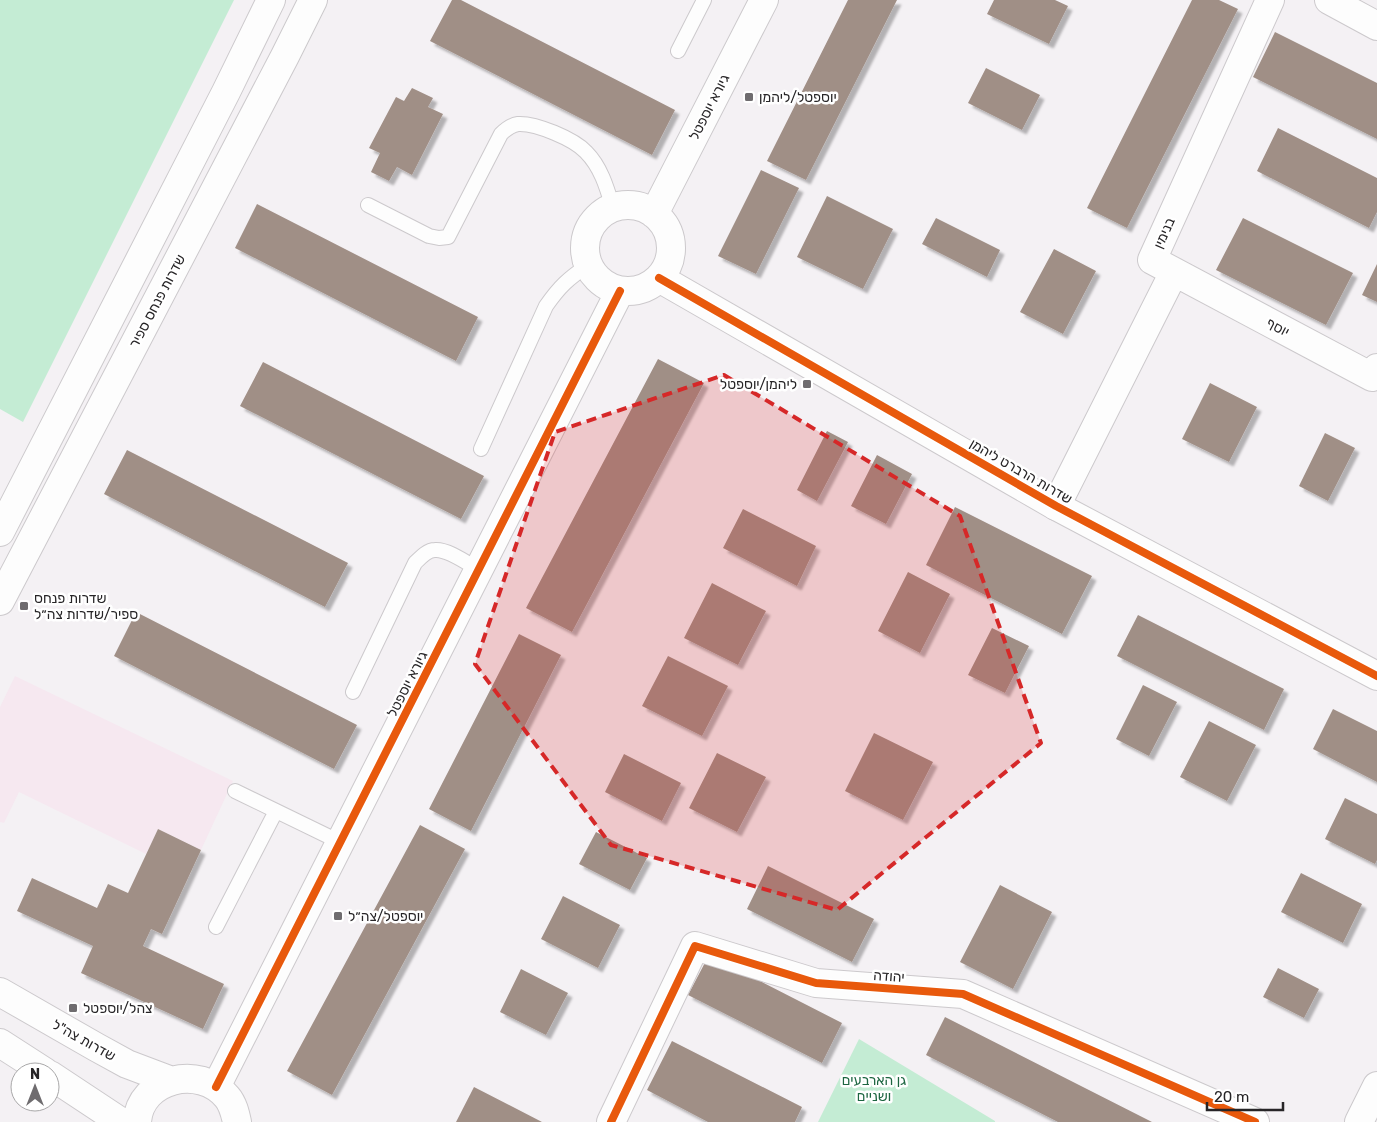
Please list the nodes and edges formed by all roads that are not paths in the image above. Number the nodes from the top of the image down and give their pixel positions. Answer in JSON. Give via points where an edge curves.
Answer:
{"nodes":[{"id":1,"x":271,"y":0,"type":"edge"},
{"id":2,"x":313,"y":0,"type":"edge"},
{"id":3,"x":704,"y":0,"type":"edge"},
{"id":4,"x":764,"y":0,"type":"edge"},
{"id":5,"x":1270,"y":0,"type":"edge"},
{"id":6,"x":1329,"y":0,"type":"edge"},
{"id":7,"x":1377,"y":26,"type":"edge"},
{"id":8,"x":678,"y":51,"type":"dead end"},
{"id":9,"x":368,"y":205,"type":"dead end"},
{"id":10,"x":614,"y":208,"type":"junction"},
{"id":11,"x":654,"y":214,"type":"junction"},
{"id":12,"x":588,"y":266,"type":"junction"},
{"id":13,"x":1174,"y":272,"type":"junction"},
{"id":14,"x":659,"y":278,"type":"junction"},
{"id":15,"x":620,"y":291,"type":"junction"},
{"id":16,"x":1377,"y":368,"type":"edge"},
{"id":17,"x":481,"y":449,"type":"dead end"},
{"id":18,"x":1056,"y":506,"type":"junction"},
{"id":19,"x":0,"y":532,"type":"edge"},
{"id":20,"x":479,"y":570,"type":"junction"},
{"id":21,"x":0,"y":601,"type":"edge"},
{"id":22,"x":1377,"y":676,"type":"edge"},
{"id":23,"x":353,"y":692,"type":"dead end"},
{"id":24,"x":235,"y":791,"type":"dead end"},
{"id":25,"x":276,"y":811,"type":"junction"},
{"id":26,"x":340,"y":842,"type":"junction"},
{"id":27,"x":216,"y":927,"type":"dead end"},
{"id":28,"x":0,"y":992,"type":"edge"},
{"id":29,"x":0,"y":1043,"type":"edge"},
{"id":30,"x":29,"y":1062,"type":"edge"},
{"id":31,"x":172,"y":1081,"type":"junction"},
{"id":32,"x":60,"y":1082,"type":"edge"},
{"id":33,"x":1377,"y":1086,"type":"edge"},
{"id":34,"x":216,"y":1088,"type":"junction"},
{"id":35,"x":121,"y":1122,"type":"edge"},
{"id":36,"x":137,"y":1122,"type":"edge"},
{"id":37,"x":237,"y":1122,"type":"edge"},
{"id":38,"x":611,"y":1122,"type":"edge"},
{"id":39,"x":1253,"y":1122,"type":"edge"},
{"id":40,"x":1359,"y":1122,"type":"edge"}],
"edges":[{"from":1,"to":19,"type":"street"},
{"from":2,"to":21,"type":"street","name":"שדרות פנחס ספיר"},
{"from":3,"to":8,"type":"lane"},
{"from":4,"to":11,"type":"street","name":"גיורא יוספטל"},
{"from":5,"to":13,"type":"street","name":"בנימין","via":[[1152,260]]},
{"from":6,"to":7,"type":"street"},
{"from":9,"to":10,"type":"lane","via":[[429,236],[448,237],[501,134],[517,124],[541,128],[573,141],[586,151],[605,180]]},
{"from":10,"to":11,"type":"street","via":[[627,205]]},
{"from":10,"to":12,"type":"street","via":[[601,214],[586,238],[584,252]]},
{"from":11,"to":14,"type":"street","via":[[670,238],[671,252]]},
{"from":12,"to":15,"type":"street","via":[[607,286]]},
{"from":12,"to":17,"type":"lane","via":[[565,282],[546,306]]},
{"from":13,"to":16,"type":"street","name":"יוסף","via":[[1372,377]]},
{"from":13,"to":18,"type":"street"},
{"from":14,"to":15,"type":"street","via":[[634,291]]},
{"from":14,"to":18,"type":"street","name":"שדרות הרברט ליהמן"},
{"from":15,"to":20,"type":"street","name":"גיורא יוספטל"},
{"from":18,"to":22,"type":"street","name":"שדרות הרברט ליהמן"},
{"from":20,"to":23,"type":"lane","via":[[446,551],[433,549],[423,555],[415,563]]},
{"from":20,"to":26,"type":"street","name":"גיורא יוספטל"},
{"from":24,"to":25,"type":"lane"},
{"from":25,"to":26,"type":"lane"},
{"from":25,"to":27,"type":"lane"},
{"from":26,"to":34,"type":"street","name":"גיורא יוספטל"},
{"from":28,"to":31,"type":"street","name":"שדרות צה\"ל","via":[[96,1048]]},
{"from":29,"to":30,"type":"street"},
{"from":31,"to":34,"type":"street","via":[[184,1078],[201,1080]]},
{"from":31,"to":36,"type":"street","via":[[154,1090],[144,1102]]},
{"from":32,"to":35,"type":"street"},
{"from":33,"to":40,"type":"street"},
{"from":34,"to":37,"type":"street","via":[[227,1097]]},
{"from":38,"to":39,"type":"street","name":"יהודה","via":[[694,946],[816,983],[962,994]]}]}
